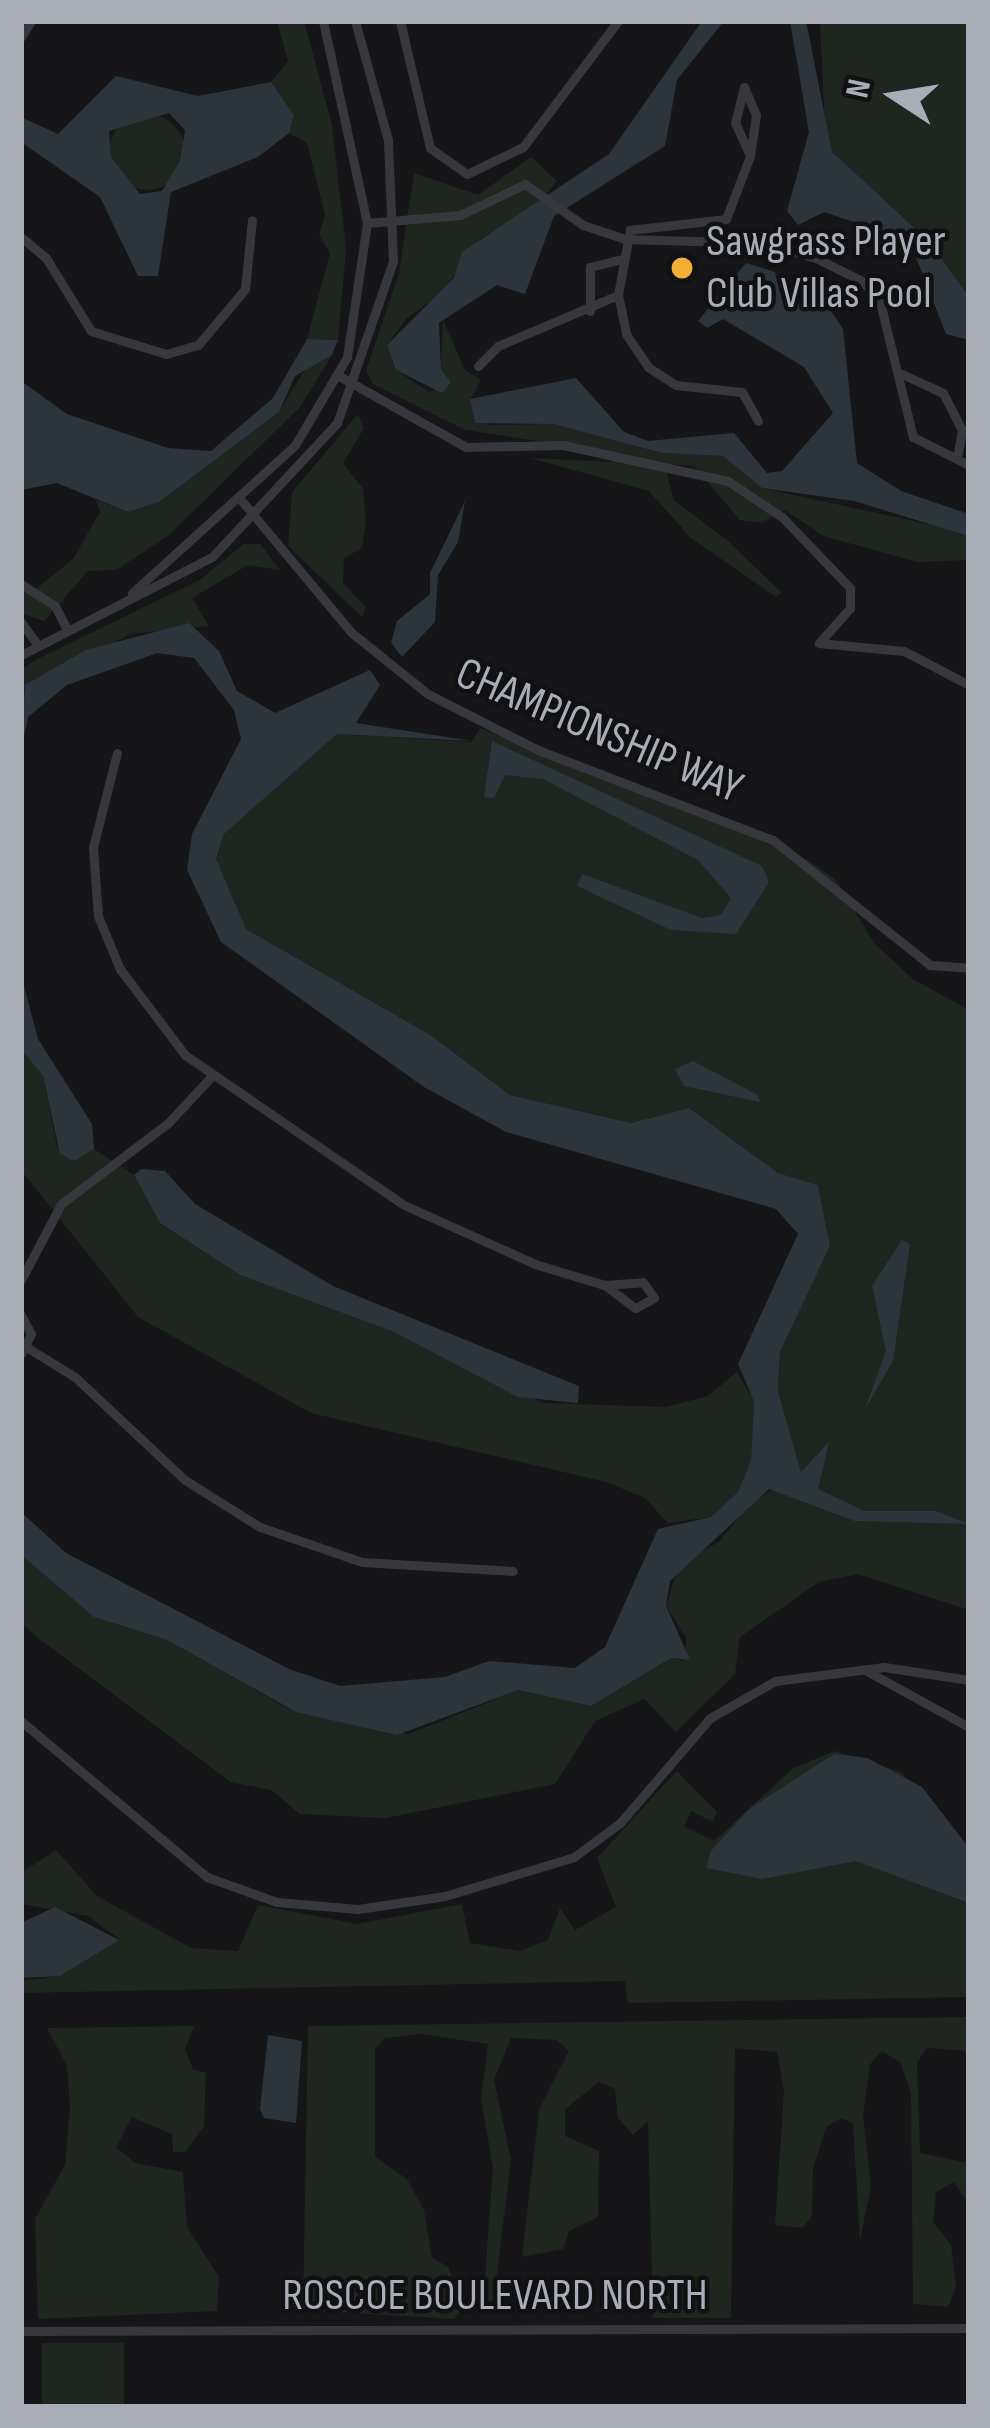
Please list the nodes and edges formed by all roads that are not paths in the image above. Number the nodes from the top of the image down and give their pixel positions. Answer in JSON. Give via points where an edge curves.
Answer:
{"nodes":[{"id":1,"x":31,"y":21,"type":"edge"},
{"id":2,"x":323,"y":21,"type":"edge"},
{"id":3,"x":355,"y":21,"type":"edge"},
{"id":4,"x":400,"y":21,"type":"edge"},
{"id":5,"x":618,"y":21,"type":"edge"},
{"id":6,"x":21,"y":38,"type":"edge"},
{"id":7,"x":750,"y":156,"type":"junction"},
{"id":8,"x":252,"y":220,"type":"dead end"},
{"id":9,"x":394,"y":221,"type":"junction"},
{"id":10,"x":368,"y":223,"type":"junction"},
{"id":11,"x":21,"y":237,"type":"edge"},
{"id":12,"x":625,"y":239,"type":"junction"},
{"id":13,"x":621,"y":259,"type":"junction"},
{"id":14,"x":618,"y":295,"type":"junction"},
{"id":15,"x":590,"y":311,"type":"junction"},
{"id":16,"x":478,"y":366,"type":"dead end"},
{"id":17,"x":902,"y":374,"type":"junction"},
{"id":18,"x":339,"y":376,"type":"junction"},
{"id":19,"x":353,"y":388,"type":"junction"},
{"id":20,"x":758,"y":421,"type":"dead end"},
{"id":21,"x":958,"y":453,"type":"junction"},
{"id":22,"x":969,"y":465,"type":"edge"},
{"id":23,"x":241,"y":500,"type":"junction"},
{"id":24,"x":255,"y":518,"type":"junction"},
{"id":25,"x":21,"y":584,"type":"edge"},
{"id":26,"x":117,"y":604,"type":"junction"},
{"id":27,"x":21,"y":622,"type":"edge"},
{"id":28,"x":66,"y":628,"type":"junction"},
{"id":29,"x":38,"y":644,"type":"junction"},
{"id":30,"x":21,"y":655,"type":"edge"},
{"id":31,"x":969,"y":685,"type":"edge"},
{"id":32,"x":117,"y":753,"type":"dead end"},
{"id":33,"x":969,"y":968,"type":"edge"},
{"id":34,"x":210,"y":1078,"type":"junction"},
{"id":35,"x":21,"y":1280,"type":"edge"},
{"id":36,"x":604,"y":1285,"type":"junction"},
{"id":37,"x":21,"y":1315,"type":"edge"},
{"id":38,"x":24,"y":1351,"type":"edge"},
{"id":39,"x":513,"y":1571,"type":"dead end"},
{"id":40,"x":856,"y":1668,"type":"junction"},
{"id":41,"x":969,"y":1680,"type":"edge"},
{"id":42,"x":21,"y":1721,"type":"edge"},
{"id":43,"x":969,"y":1727,"type":"edge"},
{"id":44,"x":969,"y":2328,"type":"edge"},
{"id":45,"x":21,"y":2331,"type":"edge"}],
"edges":[{"from":1,"to":6,"type":"street"},
{"from":2,"to":10,"type":"street"},
{"from":3,"to":9,"type":"street","via":[[388,140]]},
{"from":4,"to":5,"type":"street","via":[[430,148],[467,174],[523,147]]},
{"from":7,"to":7,"type":"street","via":[[758,129],[744,87],[735,123]]},
{"from":7,"to":12,"type":"street","via":[[726,219],[640,225]]},
{"from":8,"to":11,"type":"street","via":[[245,289],[198,345],[166,354],[92,331],[46,258]]},
{"from":9,"to":10,"type":"street"},
{"from":9,"to":12,"type":"street","via":[[460,215],[525,184]]},
{"from":9,"to":19,"type":"street","via":[[388,279]]},
{"from":10,"to":18,"type":"street"},
{"from":12,"to":13,"type":"street"},
{"from":12,"to":17,"type":"street","via":[[762,243],[843,270],[877,296]]},
{"from":13,"to":14,"type":"street"},
{"from":13,"to":15,"type":"street","via":[[590,267]]},
{"from":14,"to":15,"type":"street"},
{"from":14,"to":20,"type":"street","via":[[626,334],[648,367],[676,385],[742,392]]},
{"from":15,"to":16,"type":"street","via":[[498,346]]},
{"from":17,"to":21,"type":"street","via":[[943,393],[962,430]]},
{"from":17,"to":21,"type":"street","via":[[913,437]]},
{"from":18,"to":19,"type":"street"},
{"from":18,"to":23,"type":"street","via":[[315,422]]},
{"from":19,"to":24,"type":"street","via":[[312,457]]},
{"from":19,"to":31,"type":"street","via":[[466,447],[562,445],[728,481],[782,517],[850,588],[850,608],[819,643],[904,651]]},
{"from":21,"to":22,"type":"street"},
{"from":23,"to":24,"type":"street","name":"CHAMPIONSHIP WAY"},
{"from":23,"to":26,"type":"street"},
{"from":24,"to":26,"type":"street","via":[[212,557]]},
{"from":24,"to":33,"type":"street","name":"CHAMPIONSHIP WAY","via":[[352,633],[428,694],[538,750],[773,840],[903,947],[947,970]]},
{"from":25,"to":28,"type":"street","via":[[55,607]]},
{"from":26,"to":28,"type":"street"},
{"from":27,"to":29,"type":"street"},
{"from":28,"to":29,"type":"street"},
{"from":29,"to":30,"type":"street"},
{"from":32,"to":34,"type":"street","via":[[93,847],[98,916],[130,986]]},
{"from":34,"to":35,"type":"street","via":[[168,1124],[61,1204]]},
{"from":34,"to":36,"type":"street","via":[[404,1205]]},
{"from":36,"to":36,"type":"street","via":[[643,1282],[654,1298],[635,1308]]},
{"from":37,"to":38,"type":"street"},
{"from":38,"to":39,"type":"street","via":[[94,1392],[185,1480],[260,1527],[362,1562]]},
{"from":40,"to":41,"type":"street"},
{"from":40,"to":42,"type":"street","via":[[795,1676],[724,1707],[620,1823],[574,1857],[446,1896],[358,1909],[277,1902],[207,1877]]},
{"from":40,"to":43,"type":"street","via":[[910,1688]]},
{"from":44,"to":45,"type":"street","name":"ROSCOE BOULEVARD NORTH"}]}
